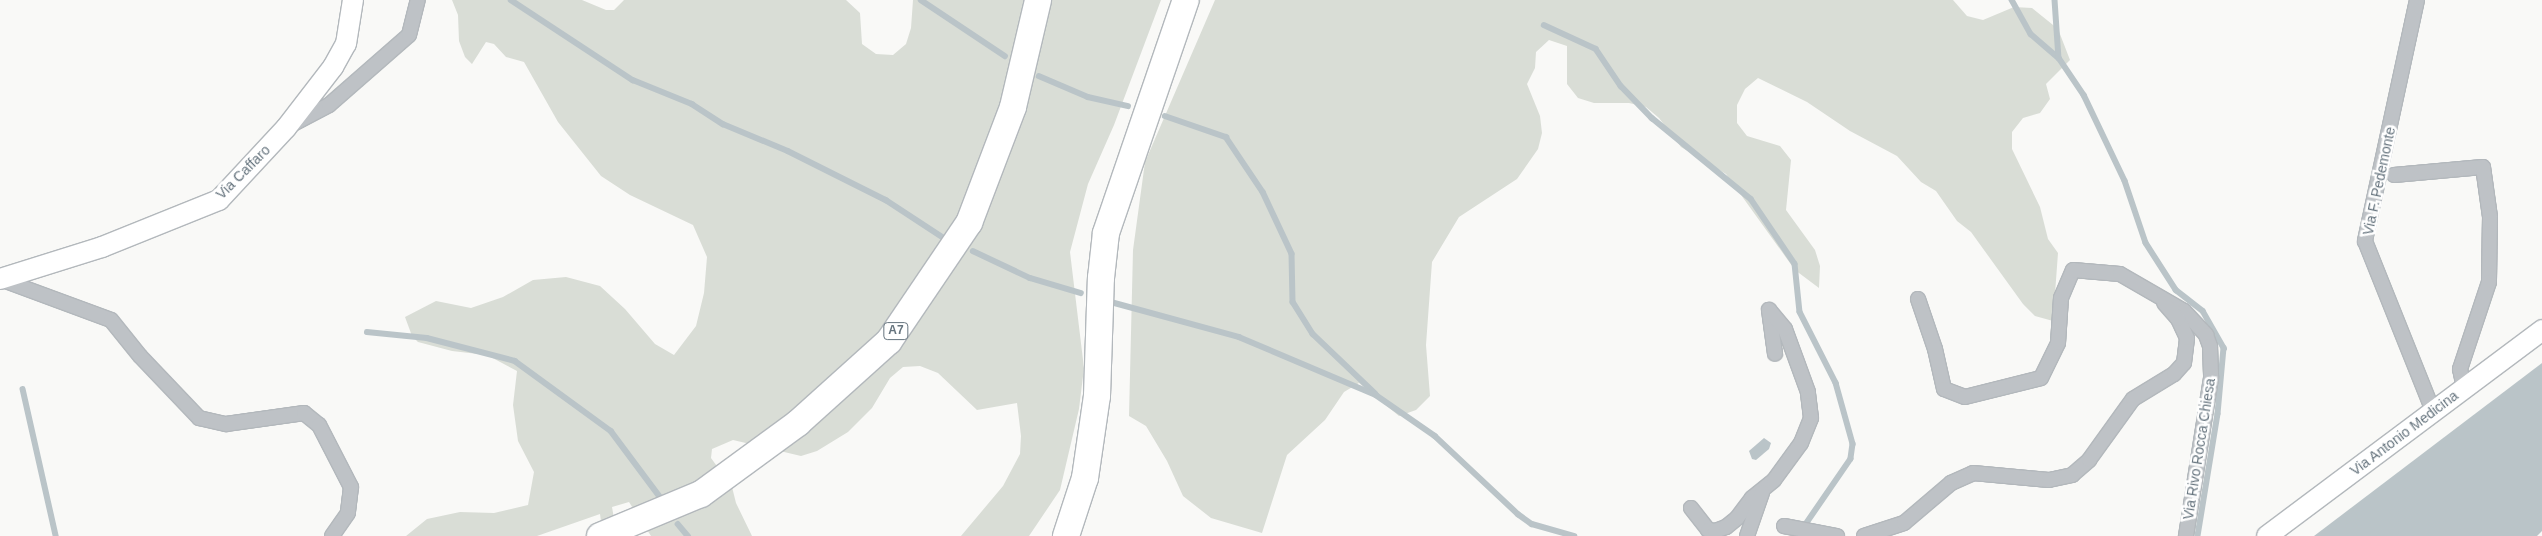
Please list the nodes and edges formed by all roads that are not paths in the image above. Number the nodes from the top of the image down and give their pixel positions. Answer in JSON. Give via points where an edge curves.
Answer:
{"nodes":[{"id":1,"x":353,"y":0,"type":"edge"},
{"id":2,"x":418,"y":0,"type":"edge"},
{"id":3,"x":1038,"y":0,"type":"edge"},
{"id":4,"x":1186,"y":0,"type":"edge"},
{"id":5,"x":2417,"y":0,"type":"edge"},
{"id":6,"x":286,"y":128,"type":"junction"},
{"id":7,"x":2394,"y":175,"type":"dead end"},
{"id":8,"x":0,"y":279,"type":"edge"},
{"id":9,"x":2158,"y":296,"type":"junction"},
{"id":10,"x":1918,"y":300,"type":"dead end"},
{"id":11,"x":2542,"y":330,"type":"edge"},
{"id":12,"x":1775,"y":354,"type":"dead end"},
{"id":13,"x":2464,"y":388,"type":"junction"},
{"id":14,"x":2433,"y":411,"type":"junction"},
{"id":15,"x":1762,"y":493,"type":"junction"},
{"id":16,"x":1691,"y":508,"type":"dead end"},
{"id":17,"x":1784,"y":526,"type":"dead end"},
{"id":18,"x":332,"y":536,"type":"edge"},
{"id":19,"x":600,"y":536,"type":"edge"},
{"id":20,"x":1066,"y":536,"type":"edge"},
{"id":21,"x":1747,"y":536,"type":"edge"},
{"id":22,"x":1837,"y":536,"type":"edge"},
{"id":23,"x":1864,"y":536,"type":"edge"},
{"id":24,"x":2186,"y":536,"type":"edge"},
{"id":25,"x":2267,"y":536,"type":"edge"}],
"edges":[{"from":1,"to":6,"type":"street","name":"Via Caffaro","via":[[346,44],[333,67]]},
{"from":2,"to":6,"type":"street","via":[[409,35],[329,105]]},
{"from":3,"to":19,"type":"highway","number":"A7","via":[[1013,107],[969,223],[889,340],[798,423],[701,494]]},
{"from":4,"to":20,"type":"highway","via":[[1106,233],[1101,278],[1097,396],[1085,478]]},
{"from":5,"to":14,"type":"street","name":"Via F. Pedemonte","via":[[2365,241]]},
{"from":6,"to":8,"type":"street","name":"Via Caffaro","via":[[219,200],[102,247]]},
{"from":7,"to":13,"type":"street","name":"Via F. Pedemonte","via":[[2483,167],[2490,217],[2489,282],[2460,369]]},
{"from":8,"to":18,"type":"street","via":[[111,320],[199,418],[226,424],[304,413],[319,424],[351,487],[348,513]]},
{"from":9,"to":10,"type":"street","name":"Via Rivo Rocca Chiesa","via":[[2120,274],[2074,270],[2062,298],[2058,343],[2042,378],[1966,397],[1944,390],[1935,349]]},
{"from":9,"to":23,"type":"street","via":[[2178,319],[2187,338],[2184,363],[2174,374],[2132,399],[2081,468],[2072,475],[2049,480],[1973,474],[1951,483],[1904,523]]},
{"from":9,"to":24,"type":"street","name":"Via Rivo Rocca Chiesa","via":[[2184,310],[2206,334],[2210,346],[2211,378]]},
{"from":11,"to":13,"type":"street","name":"Via Antonio Medicina"},
{"from":12,"to":15,"type":"street","via":[[1769,310],[1784,329],[1812,409],[1801,442],[1790,461]]},
{"from":13,"to":14,"type":"street","name":"Via Antonio Medicina"},
{"from":14,"to":25,"type":"street","name":"Via Antonio Medicina"},
{"from":15,"to":16,"type":"street","via":[[1747,502],[1738,518],[1715,531],[1708,530]]},
{"from":15,"to":21,"type":"street"},
{"from":17,"to":22,"type":"street"}]}
